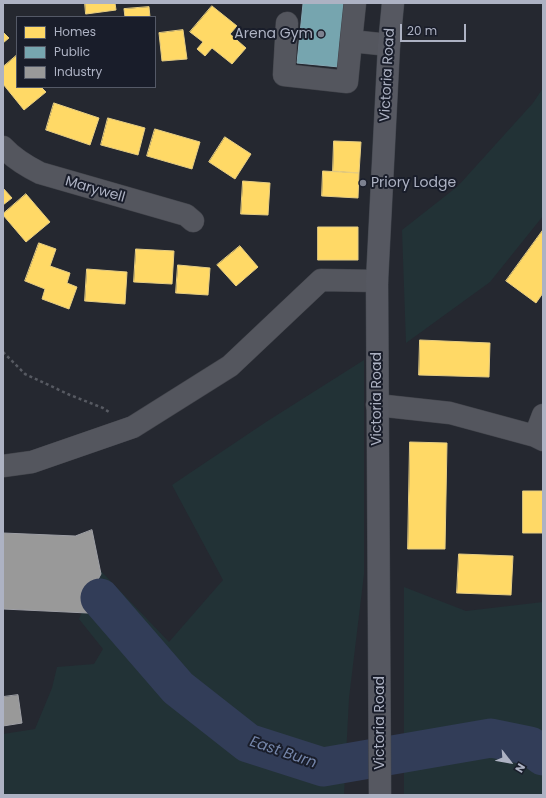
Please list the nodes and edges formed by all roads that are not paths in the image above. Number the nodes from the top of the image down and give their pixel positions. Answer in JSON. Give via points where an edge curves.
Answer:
{"nodes":[{"id":1,"x":355,"y":3,"type":"edge"},
{"id":2,"x":393,"y":3,"type":"edge"},
{"id":3,"x":287,"y":23,"type":"dead end"},
{"id":4,"x":351,"y":41,"type":"junction"},
{"id":5,"x":389,"y":45,"type":"junction"},
{"id":6,"x":3,"y":147,"type":"edge"},
{"id":7,"x":193,"y":221,"type":"dead end"},
{"id":8,"x":378,"y":289,"type":"junction"},
{"id":9,"x":377,"y":405,"type":"junction"},
{"id":10,"x":543,"y":414,"type":"edge"},
{"id":11,"x":539,"y":438,"type":"edge"},
{"id":12,"x":3,"y":466,"type":"edge"},
{"id":13,"x":380,"y":795,"type":"edge"}],
"edges":[{"from":1,"to":4,"type":"street"},
{"from":2,"to":5,"type":"main road","name":"Victoria Road"},
{"from":3,"to":4,"type":"street","via":[[284,75],[347,82]]},
{"from":4,"to":5,"type":"street"},
{"from":5,"to":8,"type":"main road","name":"Victoria Road"},
{"from":6,"to":7,"type":"street","name":"Marywell","via":[[12,157],[40,173],[186,215]]},
{"from":8,"to":9,"type":"main road","name":"Victoria Road"},
{"from":8,"to":12,"type":"street","via":[[321,280],[230,366],[133,427],[32,462]]},
{"from":9,"to":11,"type":"street","via":[[450,413]]},
{"from":9,"to":13,"type":"main road","name":"Victoria Road"},
{"from":10,"to":11,"type":"street"}]}
